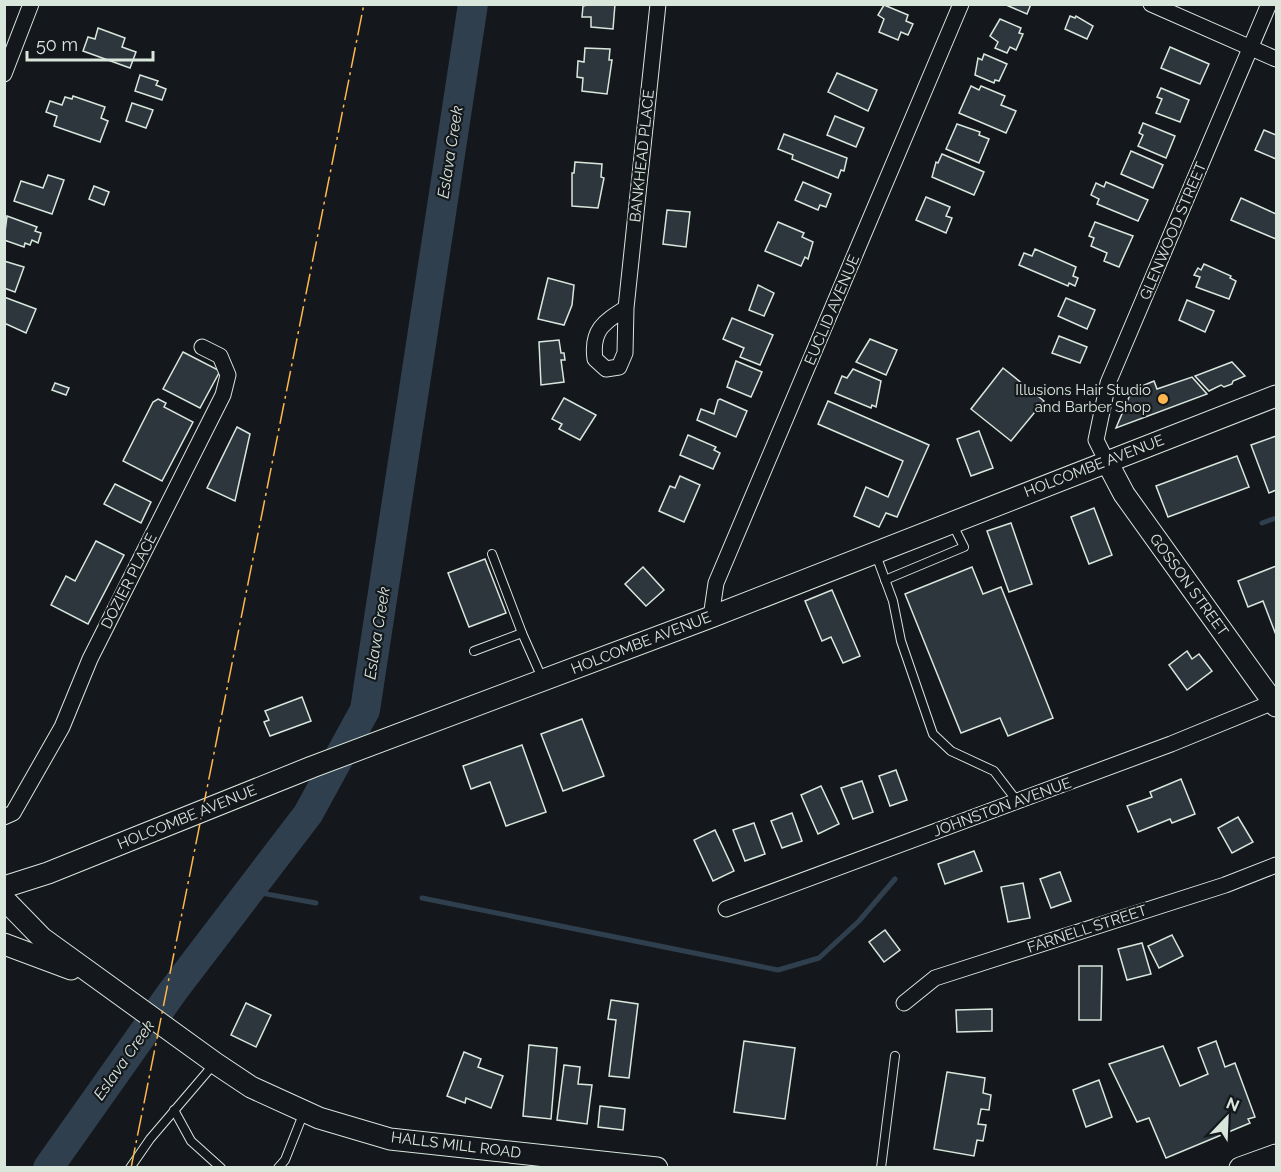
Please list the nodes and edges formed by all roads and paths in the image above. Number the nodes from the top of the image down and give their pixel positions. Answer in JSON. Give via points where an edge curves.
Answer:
{"nodes":[{"id":1,"x":31,"y":4,"type":"edge"},
{"id":2,"x":658,"y":4,"type":"edge"},
{"id":3,"x":961,"y":4,"type":"edge"},
{"id":4,"x":1151,"y":4,"type":"edge"},
{"id":5,"x":1269,"y":4,"type":"edge"},
{"id":6,"x":1251,"y":48,"type":"junction"},
{"id":7,"x":1276,"y":59,"type":"edge"},
{"id":8,"x":4,"y":74,"type":"edge"},
{"id":9,"x":626,"y":308,"type":"dead end"},
{"id":10,"x":202,"y":347,"type":"dead end"},
{"id":11,"x":1276,"y":396,"type":"edge"},
{"id":12,"x":1106,"y":460,"type":"junction"},
{"id":13,"x":952,"y":522,"type":"junction"},
{"id":14,"x":876,"y":553,"type":"junction"},
{"id":15,"x":492,"y":554,"type":"dead end"},
{"id":16,"x":885,"y":580,"type":"junction"},
{"id":17,"x":711,"y":617,"type":"junction"},
{"id":18,"x":522,"y":633,"type":"junction"},
{"id":19,"x":474,"y":651,"type":"dead end"},
{"id":20,"x":543,"y":680,"type":"junction"},
{"id":21,"x":1276,"y":703,"type":"edge"},
{"id":22,"x":1017,"y":801,"type":"junction"},
{"id":23,"x":4,"y":817,"type":"edge"},
{"id":24,"x":1276,"y":865,"type":"edge"},
{"id":25,"x":4,"y":887,"type":"edge"},
{"id":26,"x":4,"y":899,"type":"edge"},
{"id":27,"x":726,"y":909,"type":"dead end"},
{"id":28,"x":4,"y":944,"type":"edge"},
{"id":29,"x":110,"y":986,"type":"junction"},
{"id":30,"x":904,"y":1003,"type":"dead end"},
{"id":31,"x":895,"y":1056,"type":"dead end"},
{"id":32,"x":215,"y":1063,"type":"junction"},
{"id":33,"x":174,"y":1110,"type":"junction"},
{"id":34,"x":305,"y":1111,"type":"junction"},
{"id":35,"x":1276,"y":1155,"type":"edge"},
{"id":36,"x":130,"y":1167,"type":"edge"},
{"id":37,"x":221,"y":1167,"type":"edge"},
{"id":38,"x":278,"y":1167,"type":"edge"},
{"id":39,"x":657,"y":1167,"type":"edge"},
{"id":40,"x":881,"y":1167,"type":"edge"},
{"id":41,"x":1240,"y":1167,"type":"edge"}],
"edges":[{"from":1,"to":8,"type":"street"},
{"from":2,"to":9,"type":"street","name":"BANKHEAD PLACE"},
{"from":3,"to":17,"type":"street","name":"EUCLID AVENUE","via":[[716,583]]},
{"from":4,"to":6,"type":"street"},
{"from":5,"to":6,"type":"street","name":"GLENWOOD STREET"},
{"from":6,"to":7,"type":"street"},
{"from":6,"to":12,"type":"street","name":"GLENWOOD STREET","via":[[1108,383],[1096,440]]},
{"from":10,"to":23,"type":"street","name":"DOZIER PLACE","via":[[220,356],[228,375],[223,395],[90,659],[62,727],[13,813]]},
{"from":11,"to":12,"type":"street","name":"HOLCOMBE AVENUE"},
{"from":12,"to":13,"type":"street","name":"HOLCOMBE AVENUE"},
{"from":12,"to":21,"type":"street","name":"GOSSON STREET","via":[[1124,494]]},
{"from":13,"to":14,"type":"street","name":"HOLCOMBE AVENUE"},
{"from":13,"to":16,"type":"lane","via":[[964,547]]},
{"from":14,"to":16,"type":"lane"},
{"from":14,"to":17,"type":"street","name":"HOLCOMBE AVENUE"},
{"from":15,"to":18,"type":"lane"},
{"from":16,"to":22,"type":"lane","via":[[933,734],[951,751],[994,771]]},
{"from":17,"to":20,"type":"street","name":"HOLCOMBE AVENUE"},
{"from":18,"to":19,"type":"lane"},
{"from":18,"to":20,"type":"lane"},
{"from":20,"to":25,"type":"street","name":"HOLCOMBE AVENUE"},
{"from":21,"to":22,"type":"street","name":"JOHNSTON AVENUE"},
{"from":22,"to":27,"type":"street","name":"JOHNSTON AVENUE"},
{"from":24,"to":30,"type":"street","name":"FARNELL STREET","via":[[935,978]]},
{"from":26,"to":29,"type":"street","name":"HALLS MILL ROAD","via":[[42,938]]},
{"from":28,"to":29,"type":"street"},
{"from":29,"to":32,"type":"street","name":"HALLS MILL ROAD"},
{"from":31,"to":40,"type":"lane"},
{"from":32,"to":33,"type":"lane"},
{"from":32,"to":34,"type":"street","name":"HALLS MILL ROAD","via":[[251,1087]]},
{"from":33,"to":36,"type":"lane"},
{"from":33,"to":37,"type":"lane","via":[[191,1141]]},
{"from":34,"to":38,"type":"lane","via":[[285,1160]]},
{"from":34,"to":39,"type":"street","name":"HALLS MILL ROAD","via":[[390,1139]]},
{"from":35,"to":41,"type":"street"}]}
